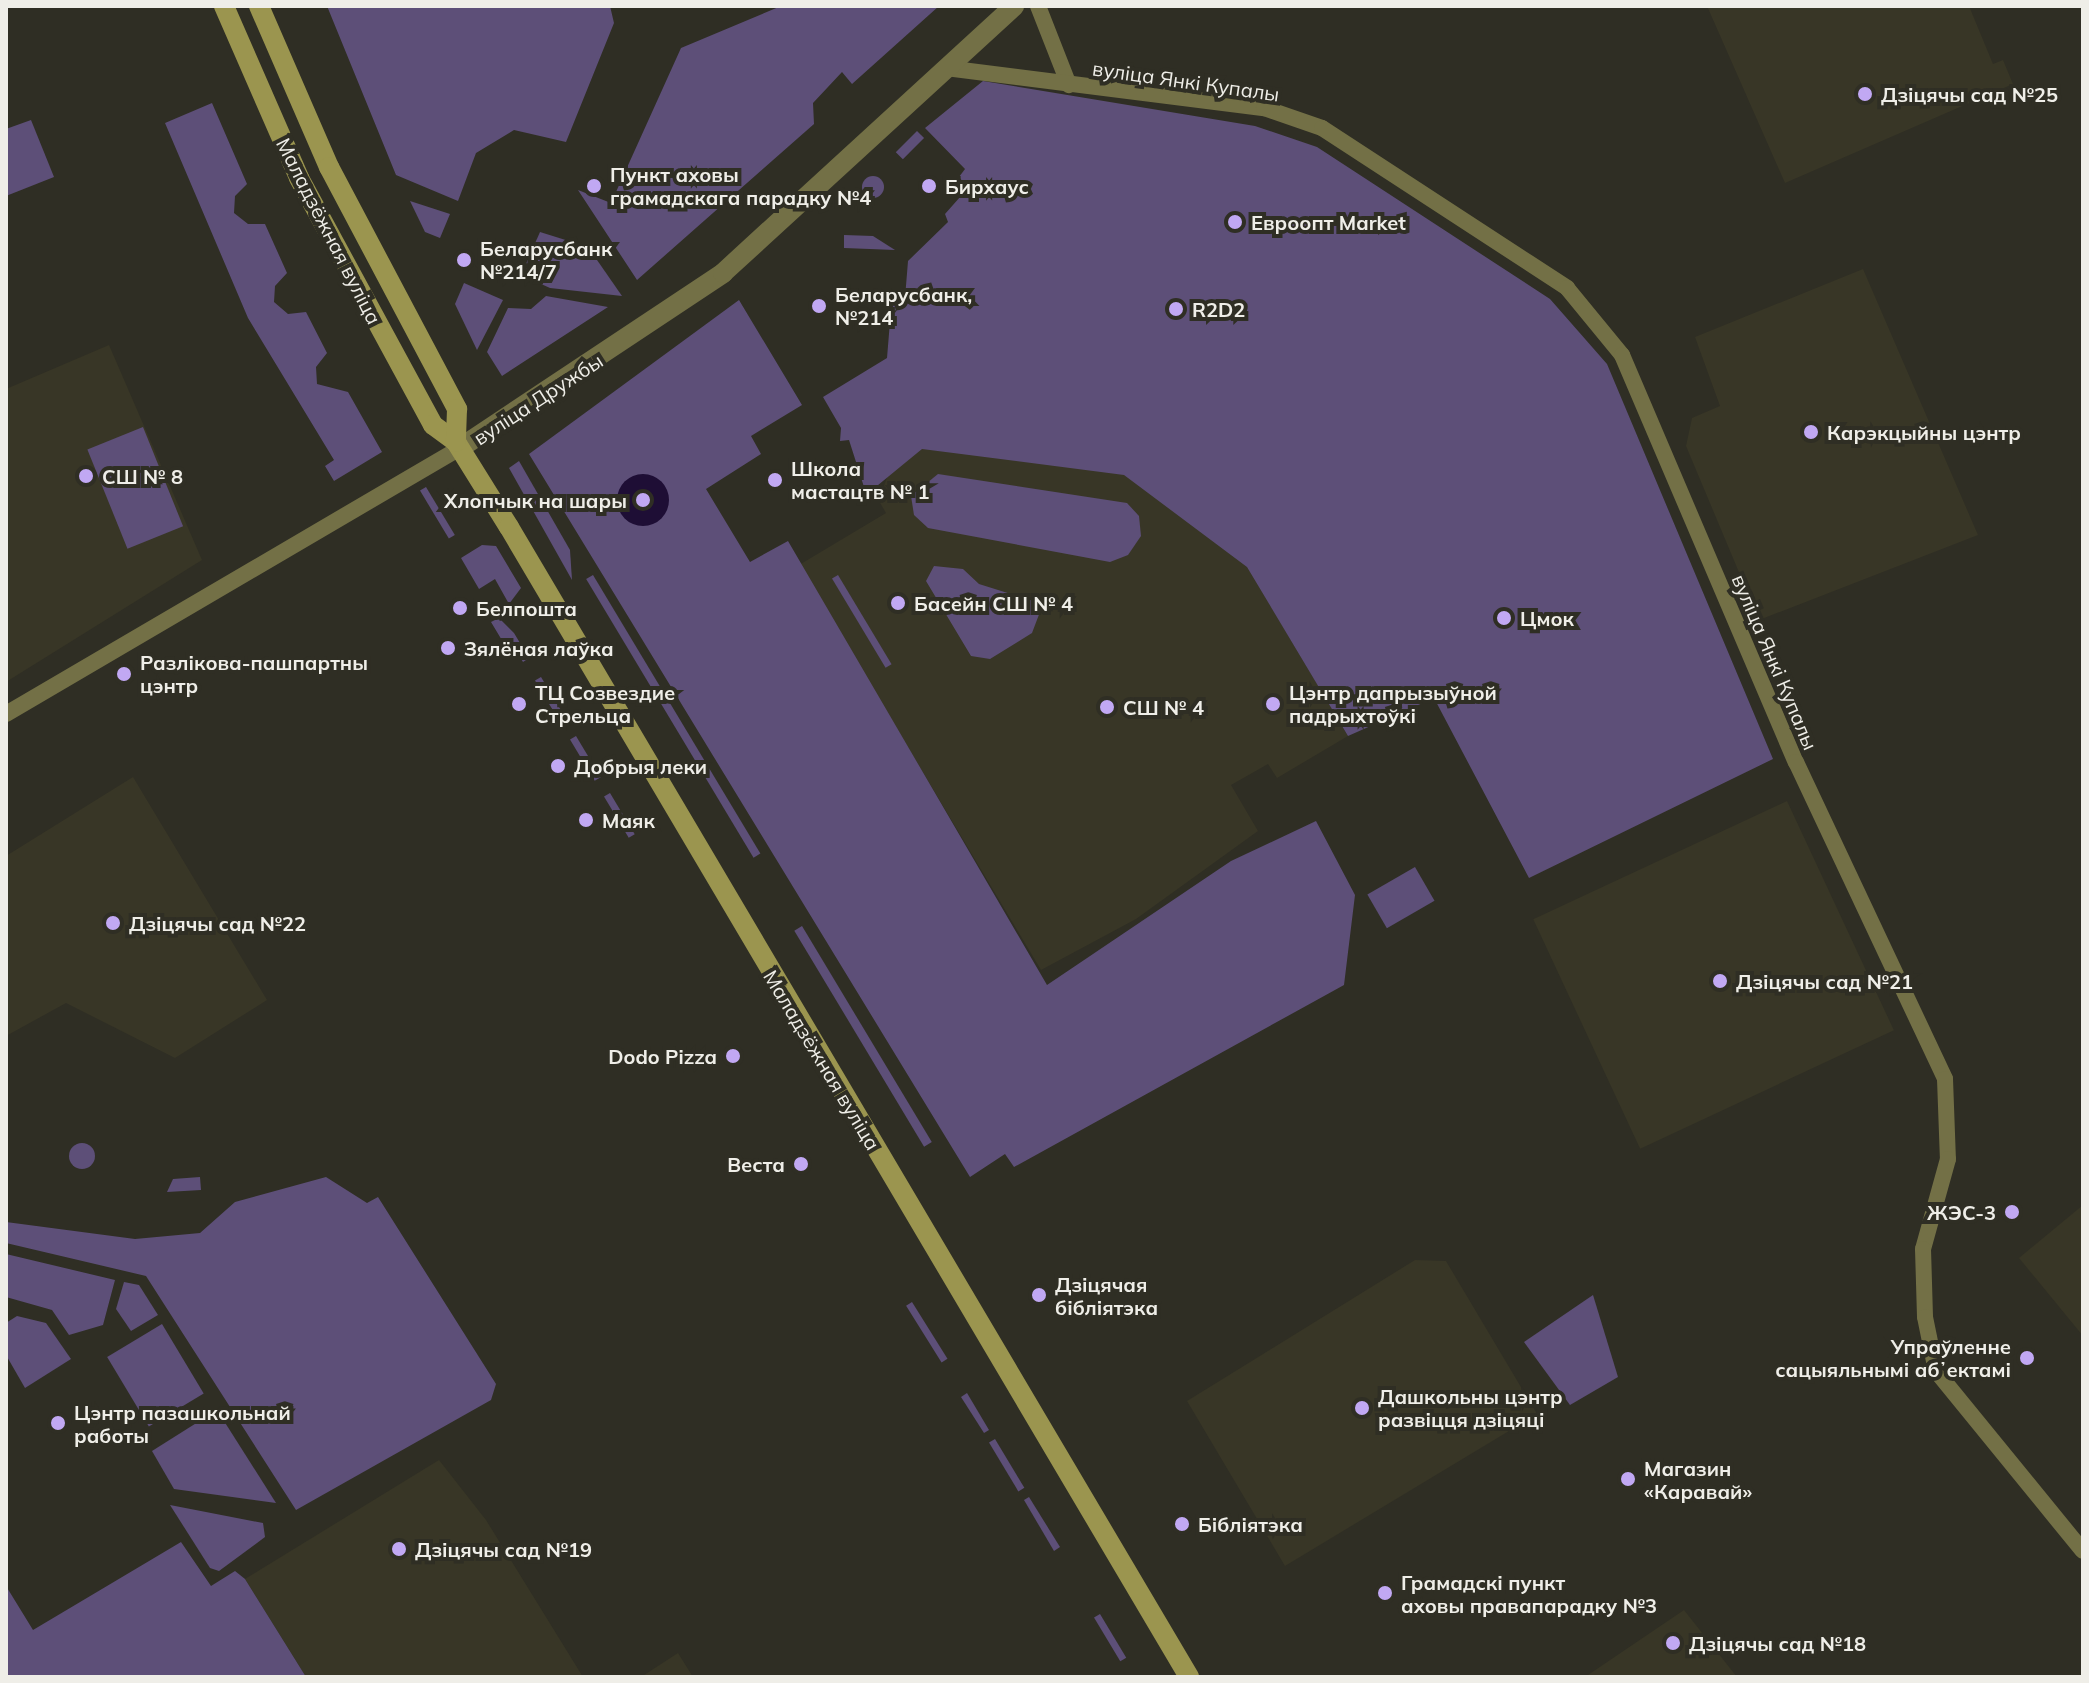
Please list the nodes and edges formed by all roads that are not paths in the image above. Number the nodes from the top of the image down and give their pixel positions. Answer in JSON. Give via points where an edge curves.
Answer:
{"nodes":[{"id":1,"x":224,"y":6,"type":"edge"},
{"id":2,"x":259,"y":6,"type":"edge"},
{"id":3,"x":1014,"y":6,"type":"edge"},
{"id":4,"x":1038,"y":6,"type":"edge"},
{"id":5,"x":946,"y":68,"type":"junction"},
{"id":6,"x":1069,"y":85,"type":"junction"},
{"id":7,"x":458,"y":445,"type":"junction"},
{"id":8,"x":6,"y":714,"type":"edge"},
{"id":9,"x":2083,"y":1551,"type":"edge"},
{"id":10,"x":1189,"y":1677,"type":"edge"}],
"edges":[{"from":1,"to":7,"type":"main road","name":"Маладзёжная вуліца","via":[[299,178],[367,307],[433,425]]},
{"from":2,"to":7,"type":"main road","name":"Маладзёжная вуліца","via":[[329,167],[457,409]]},
{"from":3,"to":5,"type":"street","name":"вуліца Дружбы"},
{"from":4,"to":6,"type":"street","name":"вуліца Янкі Купалы"},
{"from":5,"to":6,"type":"street","name":"вуліца Янкі Купалы"},
{"from":5,"to":7,"type":"street","name":"вуліца Дружбы","via":[[723,273]]},
{"from":6,"to":9,"type":"street","name":"вуліца Янкі Купалы","via":[[1264,108],[1322,128],[1567,288],[1622,355],[1796,762],[1945,1079],[1948,1159],[1923,1249],[1925,1317],[1936,1371]]},
{"from":7,"to":8,"type":"street","name":"вуліца Дружбы"},
{"from":7,"to":10,"type":"main road","name":"Маладзёжная вуліца"}]}
